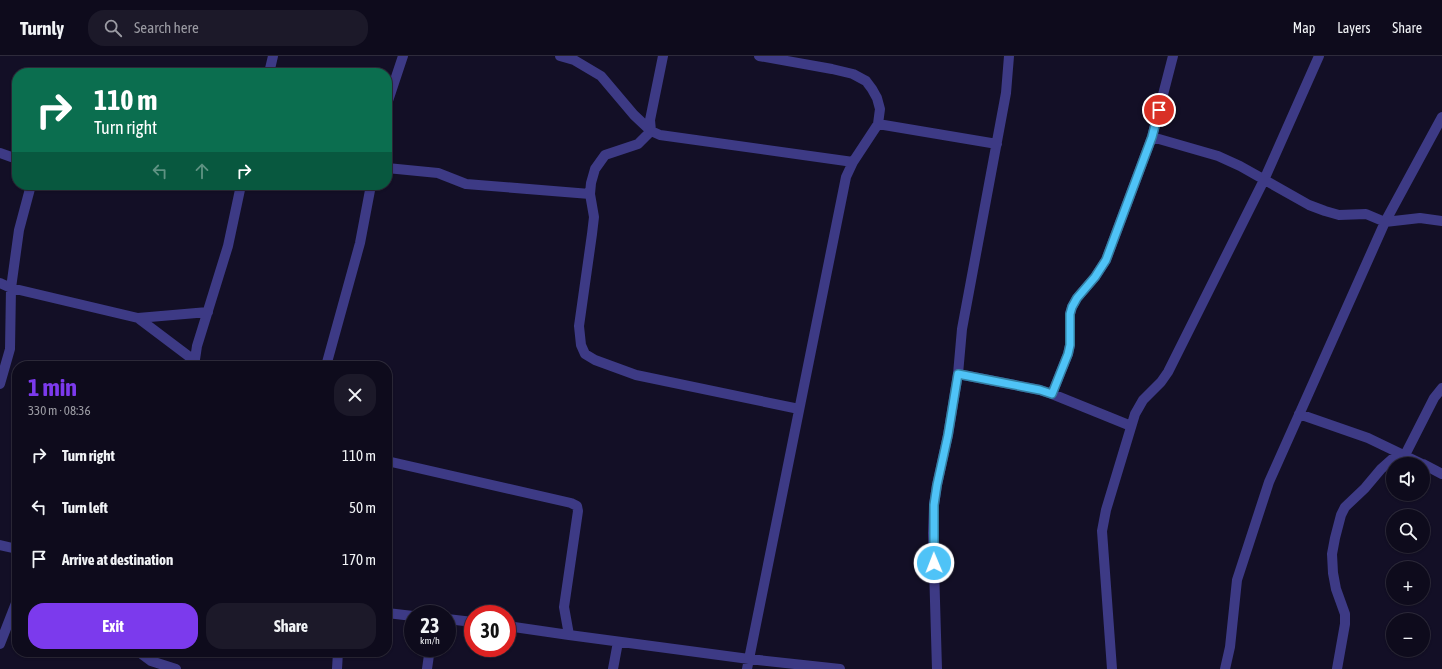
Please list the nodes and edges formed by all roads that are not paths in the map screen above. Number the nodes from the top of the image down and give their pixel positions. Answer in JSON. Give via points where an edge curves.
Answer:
{"nodes":[{"id":1,"x":273,"y":56,"type":"edge"},
{"id":2,"x":403,"y":56,"type":"edge"},
{"id":3,"x":560,"y":56,"type":"edge"},
{"id":4,"x":663,"y":56,"type":"edge"},
{"id":5,"x":759,"y":56,"type":"edge"},
{"id":6,"x":1009,"y":56,"type":"edge"},
{"id":7,"x":1173,"y":56,"type":"edge"},
{"id":8,"x":1320,"y":56,"type":"edge"},
{"id":9,"x":270,"y":68,"type":"edge"},
{"id":10,"x":392,"y":89,"type":"edge"},
{"id":11,"x":1442,"y":116,"type":"edge"},
{"id":12,"x":878,"y":124,"type":"junction"},
{"id":13,"x":651,"y":131,"type":"junction"},
{"id":14,"x":1152,"y":137,"type":"junction"},
{"id":15,"x":997,"y":144,"type":"junction"},
{"id":16,"x":0,"y":153,"type":"edge"},
{"id":17,"x":12,"y":157,"type":"edge"},
{"id":18,"x":853,"y":162,"type":"junction"},
{"id":19,"x":392,"y":168,"type":"edge"},
{"id":20,"x":1264,"y":180,"type":"junction"},
{"id":21,"x":30,"y":190,"type":"edge"},
{"id":22,"x":240,"y":190,"type":"edge"},
{"id":23,"x":370,"y":190,"type":"edge"},
{"id":24,"x":590,"y":194,"type":"junction"},
{"id":25,"x":1442,"y":221,"type":"edge"},
{"id":26,"x":1385,"y":222,"type":"junction"},
{"id":27,"x":0,"y":283,"type":"edge"},
{"id":28,"x":11,"y":288,"type":"junction"},
{"id":29,"x":208,"y":312,"type":"junction"},
{"id":30,"x":138,"y":318,"type":"junction"},
{"id":31,"x":190,"y":361,"type":"edge"},
{"id":32,"x":194,"y":361,"type":"edge"},
{"id":33,"x":327,"y":361,"type":"edge"},
{"id":34,"x":958,"y":374,"type":"junction"},
{"id":35,"x":0,"y":384,"type":"edge"},
{"id":36,"x":1442,"y":388,"type":"edge"},
{"id":37,"x":1052,"y":394,"type":"junction"},
{"id":38,"x":799,"y":409,"type":"junction"},
{"id":39,"x":1299,"y":414,"type":"junction"},
{"id":40,"x":1131,"y":426,"type":"junction"},
{"id":41,"x":1402,"y":454,"type":"junction"},
{"id":42,"x":1408,"y":457,"type":"edge"},
{"id":43,"x":392,"y":462,"type":"edge"},
{"id":44,"x":1430,"y":468,"type":"edge"},
{"id":45,"x":1442,"y":474,"type":"edge"},
{"id":46,"x":0,"y":545,"type":"edge"},
{"id":47,"x":12,"y":548,"type":"edge"},
{"id":48,"x":12,"y":613,"type":"edge"},
{"id":49,"x":392,"y":614,"type":"edge"},
{"id":50,"x":404,"y":615,"type":"edge"},
{"id":51,"x":516,"y":627,"type":"edge"},
{"id":52,"x":569,"y":636,"type":"junction"},
{"id":53,"x":618,"y":642,"type":"junction"},
{"id":54,"x":0,"y":644,"type":"edge"},
{"id":55,"x":143,"y":657,"type":"edge"},
{"id":56,"x":338,"y":657,"type":"edge"},
{"id":57,"x":429,"y":657,"type":"edge"},
{"id":58,"x":748,"y":664,"type":"edge"},
{"id":59,"x":150,"y":665,"type":"edge"},
{"id":60,"x":176,"y":669,"type":"edge"},
{"id":61,"x":337,"y":669,"type":"edge"},
{"id":62,"x":427,"y":669,"type":"edge"},
{"id":63,"x":613,"y":669,"type":"edge"},
{"id":64,"x":840,"y":669,"type":"edge"},
{"id":65,"x":937,"y":669,"type":"edge"},
{"id":66,"x":1112,"y":669,"type":"edge"},
{"id":67,"x":1225,"y":669,"type":"edge"},
{"id":68,"x":1337,"y":669,"type":"edge"}],
"edges":[{"from":1,"to":9,"type":"street"},
{"from":2,"to":10,"type":"street"},
{"from":3,"to":13,"type":"street","via":[[574,60],[601,76]]},
{"from":4,"to":13,"type":"street","via":[[650,120]]},
{"from":5,"to":12,"type":"street","via":[[832,69],[853,74],[866,81],[877,98],[880,109]]},
{"from":6,"to":15,"type":"street","via":[[1006,93]]},
{"from":7,"to":14,"type":"street"},
{"from":8,"to":20,"type":"street"},
{"from":11,"to":26,"type":"street"},
{"from":12,"to":15,"type":"street"},
{"from":12,"to":18,"type":"street"},
{"from":13,"to":18,"type":"street","via":[[660,135]]},
{"from":13,"to":24,"type":"street","via":[[638,144],[605,155],[594,169]]},
{"from":14,"to":20,"type":"street","via":[[1218,156]]},
{"from":14,"to":37,"type":"street","via":[[1106,260],[1072,307],[1068,354]]},
{"from":15,"to":34,"type":"street","via":[[962,329]]},
{"from":16,"to":17,"type":"street"},
{"from":18,"to":38,"type":"street","via":[[842,195]]},
{"from":19,"to":24,"type":"street","via":[[438,173],[466,184]]},
{"from":20,"to":26,"type":"street","via":[[1325,211],[1340,215],[1366,214]]},
{"from":20,"to":40,"type":"street","via":[[1168,372],[1143,400]]},
{"from":21,"to":28,"type":"street","via":[[19,230]]},
{"from":22,"to":29,"type":"street","via":[[228,246]]},
{"from":23,"to":33,"type":"street","via":[[360,243]]},
{"from":24,"to":38,"type":"street","via":[[593,223],[579,326],[581,345],[585,354],[636,376]]},
{"from":25,"to":26,"type":"street","via":[[1420,218]]},
{"from":26,"to":39,"type":"street"},
{"from":27,"to":28,"type":"street"},
{"from":28,"to":30,"type":"street"},
{"from":28,"to":35,"type":"street","via":[[10,349]]},
{"from":29,"to":30,"type":"street"},
{"from":29,"to":32,"type":"street"},
{"from":30,"to":31,"type":"street"},
{"from":34,"to":37,"type":"street"},
{"from":34,"to":65,"type":"street","via":[[934,505]]},
{"from":36,"to":41,"type":"street"},
{"from":37,"to":40,"type":"street"},
{"from":38,"to":58,"type":"street"},
{"from":39,"to":41,"type":"street","via":[[1368,438]]},
{"from":39,"to":67,"type":"street","via":[[1269,482],[1242,563],[1235,593],[1230,647]]},
{"from":40,"to":66,"type":"street","via":[[1102,532]]},
{"from":41,"to":42,"type":"street"},
{"from":41,"to":68,"type":"street","via":[[1381,469],[1344,508],[1341,515],[1332,554],[1336,589],[1345,614]]},
{"from":43,"to":52,"type":"street","via":[[577,506],[564,607]]},
{"from":44,"to":45,"type":"street"},
{"from":46,"to":47,"type":"street"},
{"from":48,"to":54,"type":"street"},
{"from":49,"to":50,"type":"street"},
{"from":51,"to":52,"type":"street"},
{"from":52,"to":53,"type":"street"},
{"from":53,"to":58,"type":"street"},
{"from":53,"to":63,"type":"street"},
{"from":55,"to":59,"type":"street"},
{"from":56,"to":61,"type":"street"},
{"from":57,"to":62,"type":"street"},
{"from":58,"to":64,"type":"street"},
{"from":59,"to":60,"type":"street"}]}
